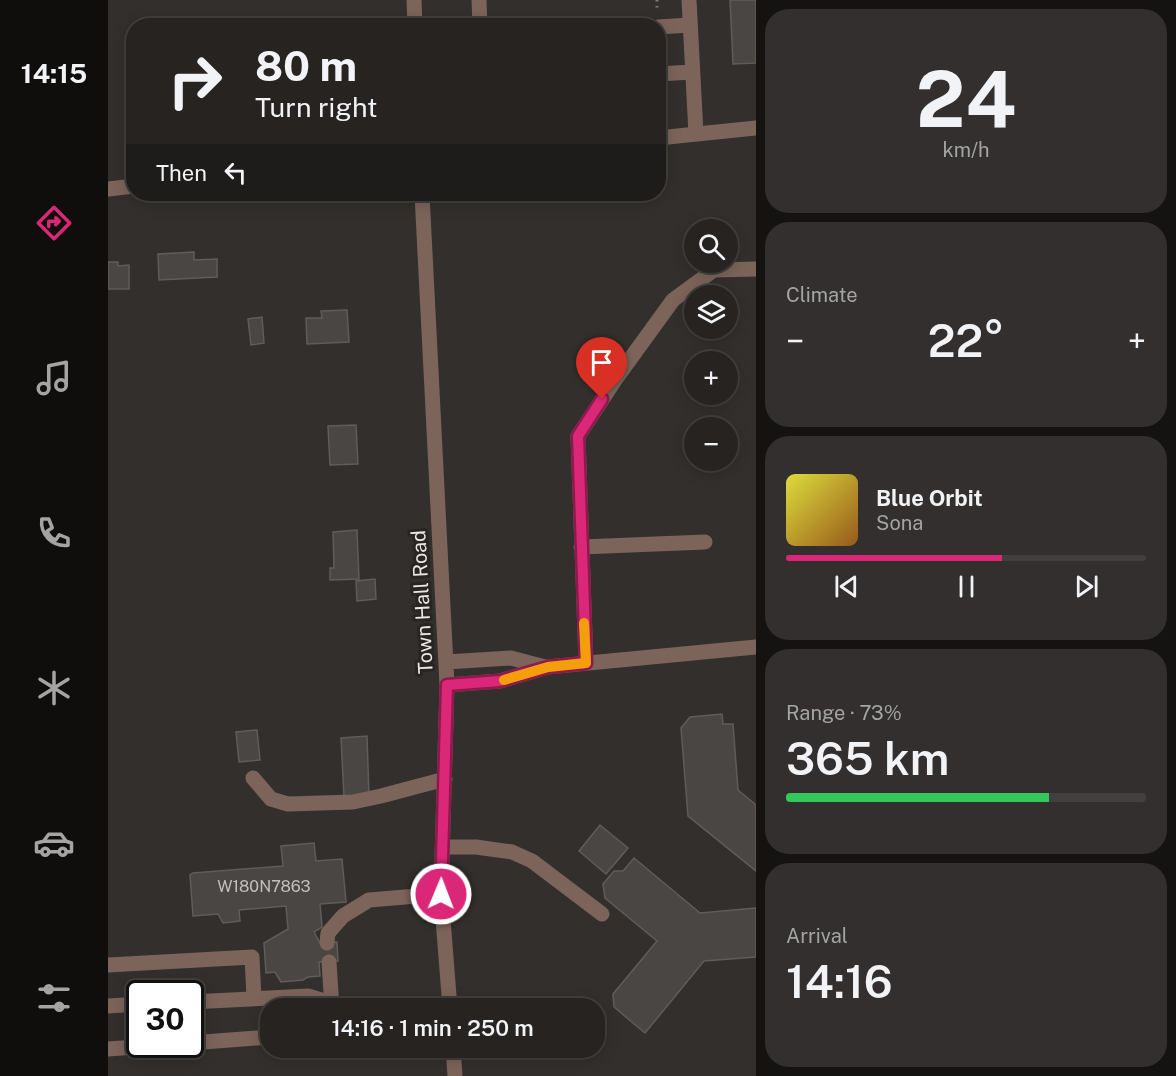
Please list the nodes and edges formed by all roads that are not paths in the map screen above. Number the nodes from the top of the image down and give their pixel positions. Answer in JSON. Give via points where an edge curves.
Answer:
{"nodes":[{"id":1,"x":414,"y":0,"type":"edge"},
{"id":2,"x":479,"y":0,"type":"edge"},
{"id":3,"x":689,"y":0,"type":"edge"},
{"id":4,"x":415,"y":18,"type":"edge"},
{"id":5,"x":480,"y":18,"type":"edge"},
{"id":6,"x":666,"y":24,"type":"edge"},
{"id":7,"x":690,"y":25,"type":"junction"},
{"id":8,"x":693,"y":72,"type":"junction"},
{"id":9,"x":666,"y":74,"type":"edge"},
{"id":10,"x":756,"y":128,"type":"edge"},
{"id":11,"x":696,"y":134,"type":"junction"},
{"id":12,"x":666,"y":137,"type":"edge"},
{"id":13,"x":126,"y":187,"type":"edge"},
{"id":14,"x":108,"y":189,"type":"edge"},
{"id":15,"x":422,"y":201,"type":"edge"},
{"id":16,"x":756,"y":269,"type":"edge"},
{"id":17,"x":705,"y":542,"type":"dead end"},
{"id":18,"x":582,"y":547,"type":"junction"},
{"id":19,"x":756,"y":647,"type":"edge"},
{"id":20,"x":446,"y":662,"type":"junction"},
{"id":21,"x":586,"y":663,"type":"junction"},
{"id":22,"x":548,"y":667,"type":"junction"},
{"id":23,"x":447,"y":685,"type":"junction"},
{"id":24,"x":253,"y":778,"type":"dead end"},
{"id":25,"x":445,"y":779,"type":"junction"},
{"id":26,"x":443,"y":847,"type":"junction"},
{"id":27,"x":441,"y":894,"type":"junction"},
{"id":28,"x":602,"y":914,"type":"dead end"},
{"id":29,"x":327,"y":943,"type":"dead end"},
{"id":30,"x":328,"y":962,"type":"dead end"},
{"id":31,"x":108,"y":965,"type":"edge"},
{"id":32,"x":254,"y":998,"type":"junction"},
{"id":33,"x":313,"y":998,"type":"edge"},
{"id":34,"x":331,"y":998,"type":"edge"},
{"id":35,"x":449,"y":998,"type":"edge"},
{"id":36,"x":204,"y":1001,"type":"edge"},
{"id":37,"x":126,"y":1005,"type":"edge"},
{"id":38,"x":108,"y":1006,"type":"edge"},
{"id":39,"x":260,"y":1038,"type":"edge"},
{"id":40,"x":204,"y":1042,"type":"edge"},
{"id":41,"x":126,"y":1048,"type":"edge"},
{"id":42,"x":108,"y":1049,"type":"edge"},
{"id":43,"x":454,"y":1058,"type":"edge"},
{"id":44,"x":455,"y":1076,"type":"edge"}],
"edges":[{"from":1,"to":4,"type":"street"},
{"from":2,"to":5,"type":"street"},
{"from":3,"to":7,"type":"street"},
{"from":6,"to":7,"type":"street"},
{"from":7,"to":8,"type":"street"},
{"from":8,"to":9,"type":"street"},
{"from":8,"to":11,"type":"street"},
{"from":10,"to":11,"type":"street"},
{"from":11,"to":12,"type":"street"},
{"from":13,"to":14,"type":"street"},
{"from":15,"to":20,"type":"street","name":"Town Hall Road"},
{"from":16,"to":18,"type":"street","via":[[714,270],[673,300],[578,436]]},
{"from":17,"to":18,"type":"street"},
{"from":18,"to":21,"type":"street"},
{"from":19,"to":21,"type":"street"},
{"from":20,"to":22,"type":"street","via":[[511,658]]},
{"from":20,"to":23,"type":"street","name":"Town Hall Road"},
{"from":21,"to":22,"type":"street"},
{"from":22,"to":23,"type":"street","via":[[500,681]]},
{"from":23,"to":25,"type":"street","name":"Town Hall Road"},
{"from":24,"to":25,"type":"street","via":[[271,799],[288,804],[353,802]]},
{"from":25,"to":26,"type":"street","name":"Town Hall Road"},
{"from":26,"to":27,"type":"street","name":"Town Hall Road"},
{"from":26,"to":28,"type":"street","via":[[512,852],[532,861]]},
{"from":27,"to":29,"type":"street","via":[[369,900],[343,916],[328,933]]},
{"from":27,"to":35,"type":"street","name":"Town Hall Road"},
{"from":30,"to":34,"type":"street"},
{"from":31,"to":32,"type":"street","via":[[252,957]]},
{"from":32,"to":33,"type":"street"},
{"from":32,"to":36,"type":"street"},
{"from":37,"to":38,"type":"street"},
{"from":39,"to":40,"type":"street"},
{"from":41,"to":42,"type":"street"},
{"from":43,"to":44,"type":"street"}]}
